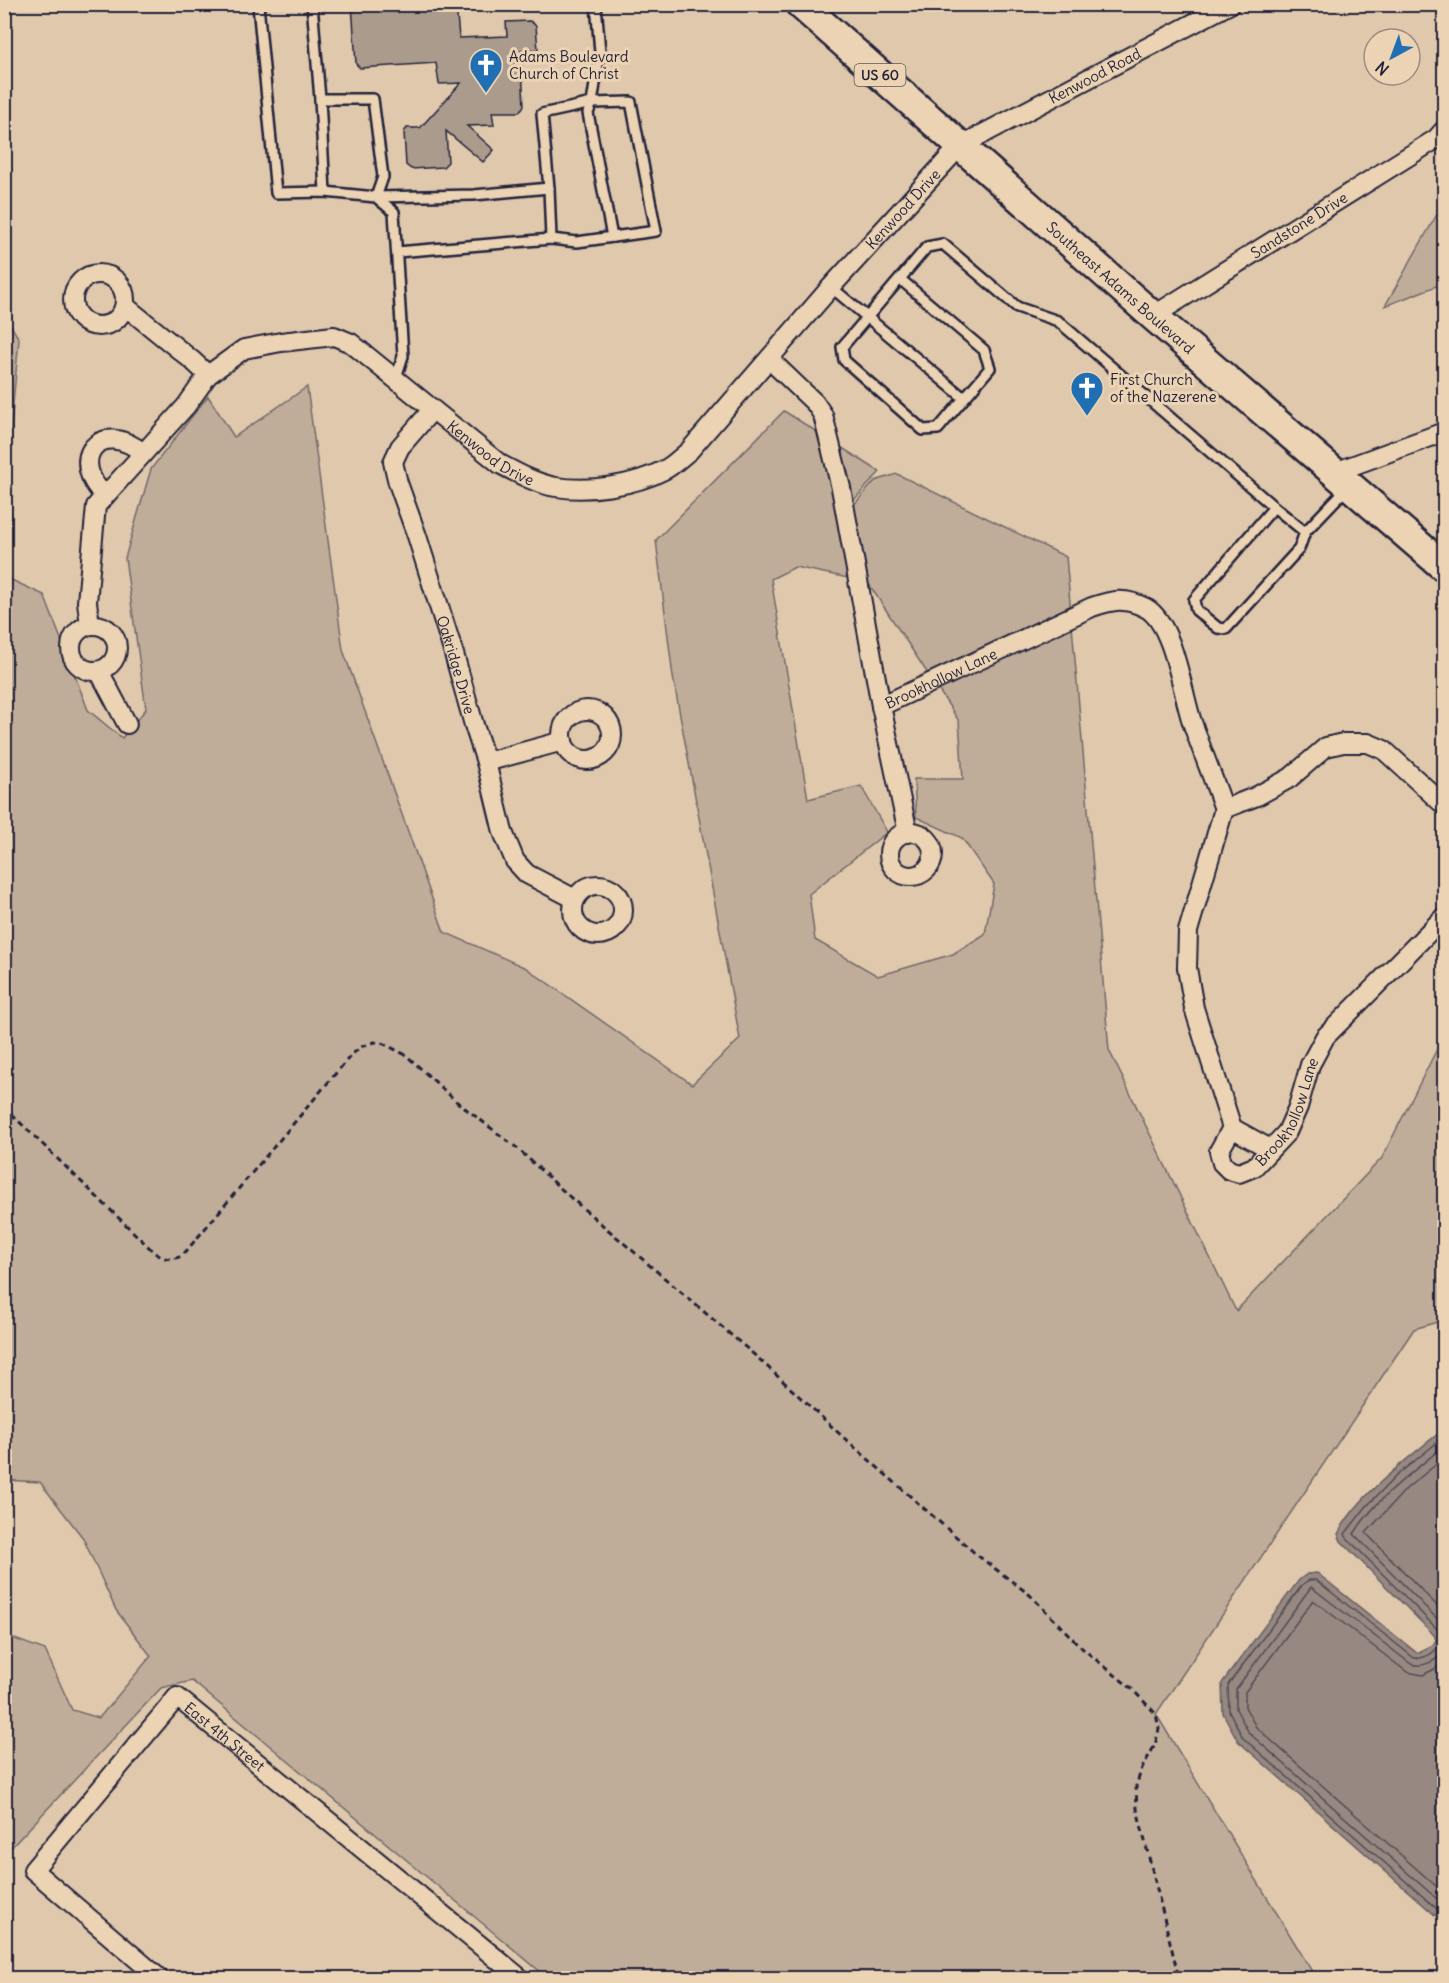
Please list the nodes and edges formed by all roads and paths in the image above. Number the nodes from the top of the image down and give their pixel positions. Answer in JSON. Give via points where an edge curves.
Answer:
{"nodes":[{"id":1,"x":262,"y":4,"type":"edge"},
{"id":2,"x":312,"y":4,"type":"edge"},
{"id":3,"x":596,"y":4,"type":"edge"},
{"id":4,"x":800,"y":4,"type":"edge"},
{"id":5,"x":1230,"y":4,"type":"edge"},
{"id":6,"x":320,"y":99,"type":"junction"},
{"id":7,"x":592,"y":103,"type":"junction"},
{"id":8,"x":1444,"y":130,"type":"edge"},
{"id":9,"x":960,"y":146,"type":"junction"},
{"id":10,"x":549,"y":188,"type":"junction"},
{"id":11,"x":325,"y":192,"type":"junction"},
{"id":12,"x":376,"y":197,"type":"junction"},
{"id":13,"x":612,"y":237,"type":"junction"},
{"id":14,"x":551,"y":239,"type":"junction"},
{"id":15,"x":397,"y":252,"type":"junction"},
{"id":16,"x":900,"y":279,"type":"junction"},
{"id":17,"x":831,"y":287,"type":"junction"},
{"id":18,"x":124,"y":306,"type":"dead end"},
{"id":19,"x":1153,"y":316,"type":"junction"},
{"id":20,"x":867,"y":317,"type":"junction"},
{"id":21,"x":769,"y":359,"type":"junction"},
{"id":22,"x":208,"y":375,"type":"junction"},
{"id":23,"x":395,"y":381,"type":"junction"},
{"id":24,"x":964,"y":398,"type":"junction"},
{"id":25,"x":432,"y":410,"type":"junction"},
{"id":26,"x":1444,"y":432,"type":"edge"},
{"id":27,"x":143,"y":453,"type":"junction"},
{"id":28,"x":1342,"y":478,"type":"junction"},
{"id":29,"x":105,"y":496,"type":"junction"},
{"id":30,"x":1274,"y":507,"type":"junction"},
{"id":31,"x":1305,"y":532,"type":"junction"},
{"id":32,"x":1444,"y":567,"type":"edge"},
{"id":33,"x":90,"y":625,"type":"junction"},
{"id":34,"x":99,"y":671,"type":"junction"},
{"id":35,"x":881,"y":706,"type":"junction"},
{"id":36,"x":127,"y":724,"type":"dead end"},
{"id":37,"x":563,"y":741,"type":"dead end"},
{"id":38,"x":486,"y":762,"type":"junction"},
{"id":39,"x":1444,"y":805,"type":"edge"},
{"id":40,"x":1224,"y":809,"type":"junction"},
{"id":41,"x":908,"y":832,"type":"dead end"},
{"id":42,"x":575,"y":899,"type":"dead end"},
{"id":43,"x":1444,"y":917,"type":"edge"},
{"id":44,"x":4,"y":1107,"type":"edge"},
{"id":45,"x":1232,"y":1128,"type":"junction"},
{"id":46,"x":1270,"y":1149,"type":"junction"},
{"id":47,"x":159,"y":1978,"type":"edge"},
{"id":48,"x":520,"y":1978,"type":"edge"},
{"id":49,"x":1179,"y":1978,"type":"edge"}],
"edges":[{"from":1,"to":11,"type":"lane","via":[[258,5],[276,193]]},
{"from":2,"to":6,"type":"lane"},
{"from":3,"to":7,"type":"lane","via":[[600,52]]},
{"from":4,"to":9,"type":"main road","name":"Southeast Adams Boulevard","number":"US 60"},
{"from":5,"to":9,"type":"street","name":"Kenwood Road"},
{"from":6,"to":11,"type":"lane"},
{"from":6,"to":12,"type":"lane","via":[[373,99],[383,177]]},
{"from":7,"to":10,"type":"lane","via":[[542,114]]},
{"from":7,"to":13,"type":"lane","via":[[588,113]]},
{"from":7,"to":13,"type":"lane","via":[[631,102],[656,231]]},
{"from":8,"to":19,"type":"street","name":"Sandstone Drive","via":[[1436,139]]},
{"from":9,"to":17,"type":"street","name":"Kenwood Drive"},
{"from":9,"to":19,"type":"main road","name":"Southeast Adams Boulevard","number":"US 60"},
{"from":10,"to":12,"type":"lane","via":[[474,195]]},
{"from":10,"to":14,"type":"lane"},
{"from":11,"to":12,"type":"lane"},
{"from":12,"to":15,"type":"lane","via":[[394,212]]},
{"from":13,"to":14,"type":"lane","via":[[577,242]]},
{"from":14,"to":15,"type":"lane"},
{"from":15,"to":23,"type":"lane","via":[[403,356]]},
{"from":16,"to":20,"type":"lane"},
{"from":16,"to":24,"type":"lane","via":[[984,350],[990,368]]},
{"from":16,"to":30,"type":"lane","via":[[927,247],[943,244],[1017,308],[1058,321]]},
{"from":17,"to":20,"type":"lane"},
{"from":17,"to":21,"type":"street","name":"Kenwood Drive"},
{"from":18,"to":22,"type":"street"},
{"from":19,"to":28,"type":"main road","name":"Southeast Adams Boulevard","number":"US 60"},
{"from":20,"to":24,"type":"lane"},
{"from":20,"to":24,"type":"lane","via":[[842,347],[844,360],[923,430],[938,429]]},
{"from":21,"to":25,"type":"street","name":"Kenwood Drive","via":[[689,451],[665,470],[613,487],[555,487],[519,474],[500,464]]},
{"from":21,"to":35,"type":"street","name":"Brookhollow Lane","via":[[823,415],[841,488]]},
{"from":22,"to":23,"type":"street","name":"Kenwood Drive","via":[[244,349],[334,336],[351,343]]},
{"from":22,"to":27,"type":"street","name":"Kenwood Drive"},
{"from":23,"to":25,"type":"street","name":"Kenwood Drive"},
{"from":25,"to":38,"type":"street","name":"Oakridge Drive","via":[[400,447],[393,462]]},
{"from":26,"to":28,"type":"street"},
{"from":27,"to":29,"type":"street","name":"Kenwood Drive"},
{"from":27,"to":29,"type":"street","via":[[114,439],[99,442],[93,448],[87,464],[90,477]]},
{"from":28,"to":31,"type":"lane"},
{"from":28,"to":32,"type":"main road","name":"Southeast Adams Boulevard","number":"US 60"},
{"from":29,"to":33,"type":"street","name":"Kenwood Drive","via":[[96,506],[87,602]]},
{"from":30,"to":31,"type":"lane"},
{"from":30,"to":31,"type":"lane","via":[[1194,600],[1196,609],[1218,628],[1226,629],[1292,557]]},
{"from":33,"to":34,"type":"street","via":[[108,629],[117,641],[116,657]]},
{"from":33,"to":34,"type":"street","via":[[74,636],[71,651],[84,669]]},
{"from":34,"to":36,"type":"street"},
{"from":35,"to":40,"type":"street","name":"Brookhollow Lane","via":[[1092,607],[1116,599],[1133,603],[1148,609],[1162,626]]},
{"from":35,"to":41,"type":"street"},
{"from":37,"to":38,"type":"street"},
{"from":38,"to":42,"type":"street","name":"Oakridge Drive","via":[[503,832],[515,861],[527,874]]},
{"from":39,"to":40,"type":"street","via":[[1384,750],[1368,743],[1343,743],[1326,747],[1290,778]]},
{"from":40,"to":45,"type":"street","via":[[1188,931],[1187,968],[1194,1008]]},
{"from":43,"to":46,"type":"street","name":"Brookhollow Lane","via":[[1325,1037],[1310,1065],[1287,1132]]},
{"from":44,"to":49,"type":"path","via":[[155,1253],[172,1259],[182,1256],[352,1054],[363,1046],[382,1042],[406,1055],[750,1351],[977,1556],[1030,1595],[1156,1714],[1159,1730],[1136,1786],[1137,1809]]},
{"from":45,"to":46,"type":"street"},
{"from":45,"to":46,"type":"street","name":"Brookhollow Lane","via":[[1219,1151],[1229,1170],[1239,1173],[1254,1167]]},
{"from":47,"to":48,"type":"street","name":"East 4th Street","via":[[33,1870],[177,1697]]}]}
